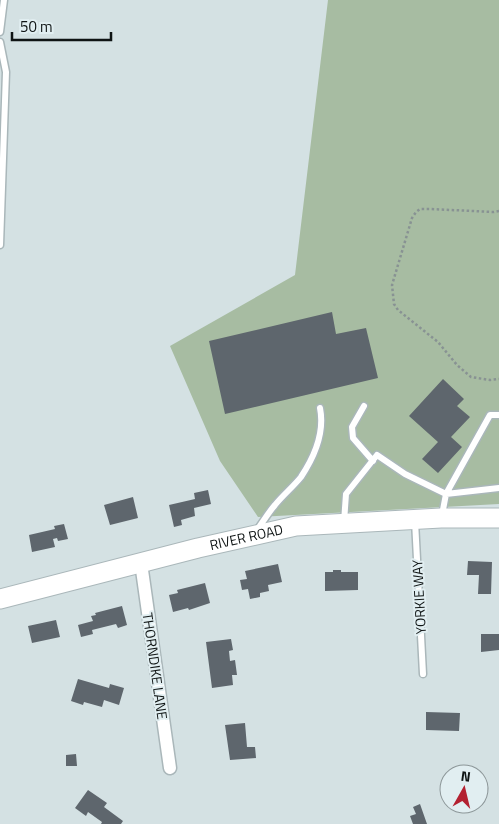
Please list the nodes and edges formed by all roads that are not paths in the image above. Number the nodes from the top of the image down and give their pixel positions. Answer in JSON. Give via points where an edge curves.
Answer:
{"nodes":[{"id":1,"x":4,"y":0,"type":"edge"},
{"id":2,"x":0,"y":32,"type":"edge"},
{"id":3,"x":0,"y":42,"type":"edge"},
{"id":4,"x":0,"y":245,"type":"edge"},
{"id":5,"x":364,"y":406,"type":"dead end"},
{"id":6,"x":320,"y":408,"type":"dead end"},
{"id":7,"x":499,"y":414,"type":"edge"},
{"id":8,"x":373,"y":461,"type":"junction"},
{"id":9,"x":499,"y":488,"type":"edge"},
{"id":10,"x":446,"y":494,"type":"junction"},
{"id":11,"x":441,"y":518,"type":"junction"},
{"id":12,"x":499,"y":518,"type":"edge"},
{"id":13,"x":415,"y":520,"type":"junction"},
{"id":14,"x":344,"y":524,"type":"junction"},
{"id":15,"x":254,"y":536,"type":"junction"},
{"id":16,"x":141,"y":563,"type":"junction"},
{"id":17,"x":0,"y":598,"type":"edge"},
{"id":18,"x":423,"y":674,"type":"dead end"},
{"id":19,"x":170,"y":768,"type":"dead end"}],
"edges":[{"from":1,"to":2,"type":"lane"},
{"from":3,"to":4,"type":"lane","via":[[6,72]]},
{"from":5,"to":8,"type":"lane","via":[[352,427],[353,438]]},
{"from":6,"to":15,"type":"lane","via":[[321,437],[314,452],[300,477],[274,506]]},
{"from":7,"to":10,"type":"lane","via":[[490,415]]},
{"from":8,"to":10,"type":"lane","via":[[377,456]]},
{"from":8,"to":14,"type":"lane","via":[[346,494]]},
{"from":9,"to":10,"type":"lane"},
{"from":10,"to":11,"type":"lane"},
{"from":11,"to":12,"type":"main road","name":"RIVER ROAD"},
{"from":11,"to":13,"type":"main road","name":"RIVER ROAD"},
{"from":13,"to":14,"type":"main road","name":"RIVER ROAD"},
{"from":13,"to":18,"type":"lane","name":"YORKIE WAY"},
{"from":14,"to":15,"type":"main road","name":"RIVER ROAD","via":[[296,526]]},
{"from":15,"to":16,"type":"main road","name":"RIVER ROAD"},
{"from":16,"to":17,"type":"main road","name":"RIVER ROAD"},
{"from":16,"to":19,"type":"street","name":"THORNDIKE LANE"}]}
